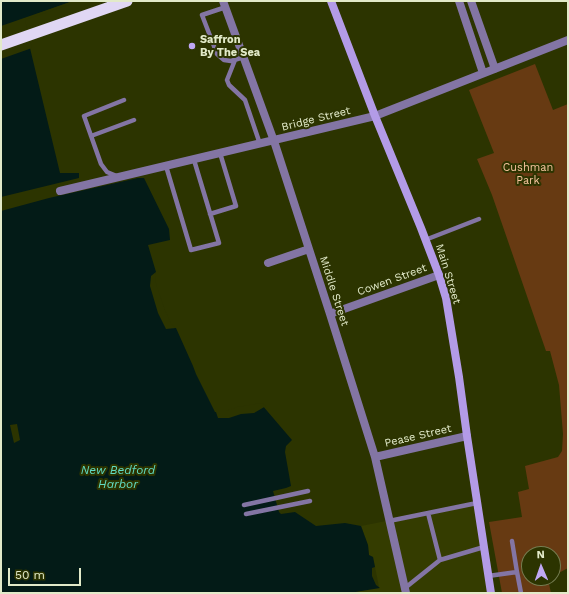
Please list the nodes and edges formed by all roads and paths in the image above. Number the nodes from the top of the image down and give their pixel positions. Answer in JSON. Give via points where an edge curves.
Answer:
{"nodes":[{"id":1,"x":127,"y":1,"type":"edge"},
{"id":2,"x":331,"y":1,"type":"edge"},
{"id":3,"x":459,"y":1,"type":"edge"},
{"id":4,"x":471,"y":1,"type":"edge"},
{"id":5,"x":224,"y":4,"type":"edge"},
{"id":6,"x":568,"y":40,"type":"edge"},
{"id":7,"x":1,"y":45,"type":"edge"},
{"id":8,"x":239,"y":59,"type":"junction"},
{"id":9,"x":494,"y":69,"type":"junction"},
{"id":10,"x":482,"y":73,"type":"junction"},
{"id":11,"x":124,"y":100,"type":"dead end"},
{"id":12,"x":375,"y":116,"type":"junction"},
{"id":13,"x":134,"y":120,"type":"dead end"},
{"id":14,"x":91,"y":136,"type":"junction"},
{"id":15,"x":274,"y":141,"type":"junction"},
{"id":16,"x":260,"y":144,"type":"junction"},
{"id":17,"x":220,"y":153,"type":"junction"},
{"id":18,"x":194,"y":160,"type":"junction"},
{"id":19,"x":166,"y":166,"type":"junction"},
{"id":20,"x":120,"y":177,"type":"junction"},
{"id":21,"x":60,"y":191,"type":"dead end"},
{"id":22,"x":210,"y":214,"type":"junction"},
{"id":23,"x":479,"y":219,"type":"dead end"},
{"id":24,"x":425,"y":240,"type":"junction"},
{"id":25,"x":309,"y":249,"type":"junction"},
{"id":26,"x":268,"y":263,"type":"dead end"},
{"id":27,"x":439,"y":275,"type":"junction"},
{"id":28,"x":330,"y":314,"type":"junction"},
{"id":29,"x":467,"y":436,"type":"junction"},
{"id":30,"x":375,"y":457,"type":"junction"},
{"id":31,"x":308,"y":491,"type":"dead end"},
{"id":32,"x":310,"y":501,"type":"dead end"},
{"id":33,"x":477,"y":503,"type":"junction"},
{"id":34,"x":244,"y":505,"type":"dead end"},
{"id":35,"x":428,"y":513,"type":"junction"},
{"id":36,"x":246,"y":514,"type":"dead end"},
{"id":37,"x":389,"y":521,"type":"junction"},
{"id":38,"x":512,"y":541,"type":"dead end"},
{"id":39,"x":484,"y":547,"type":"junction"},
{"id":40,"x":440,"y":560,"type":"junction"},
{"id":41,"x":517,"y":572,"type":"junction"},
{"id":42,"x":488,"y":576,"type":"junction"},
{"id":43,"x":406,"y":591,"type":"edge"},
{"id":44,"x":491,"y":593,"type":"edge"},
{"id":45,"x":521,"y":593,"type":"edge"}],
"edges":[{"from":1,"to":7,"type":"highway"},
{"from":2,"to":12,"type":"main road","name":"Main Street"},
{"from":3,"to":10,"type":"street"},
{"from":4,"to":9,"type":"street"},
{"from":5,"to":8,"type":"street","name":"Middle Street"},
{"from":5,"to":8,"type":"lane","via":[[202,15],[217,54],[231,62]]},
{"from":6,"to":9,"type":"street","name":"Bridge Street"},
{"from":8,"to":15,"type":"street","name":"Middle Street"},
{"from":8,"to":16,"type":"lane","via":[[227,80],[245,100]]},
{"from":9,"to":10,"type":"street","name":"Bridge Street"},
{"from":10,"to":12,"type":"street","name":"Bridge Street"},
{"from":11,"to":14,"type":"lane","via":[[84,116]]},
{"from":12,"to":15,"type":"street","name":"Bridge Street"},
{"from":12,"to":24,"type":"main road","name":"Main Street"},
{"from":13,"to":14,"type":"lane"},
{"from":14,"to":20,"type":"lane","via":[[101,164],[107,172]]},
{"from":15,"to":16,"type":"street","name":"Bridge Street"},
{"from":15,"to":25,"type":"street","name":"Middle Street"},
{"from":16,"to":17,"type":"street","name":"Bridge Street"},
{"from":17,"to":18,"type":"street","name":"Bridge Street"},
{"from":17,"to":22,"type":"lane","via":[[236,206]]},
{"from":18,"to":19,"type":"street","name":"Bridge Street"},
{"from":18,"to":22,"type":"lane"},
{"from":19,"to":20,"type":"street","name":"Bridge Street"},
{"from":19,"to":22,"type":"lane","via":[[191,250],[219,243]]},
{"from":20,"to":21,"type":"street","name":"Bridge Street"},
{"from":23,"to":24,"type":"lane"},
{"from":24,"to":27,"type":"main road","name":"Main Street"},
{"from":25,"to":26,"type":"street"},
{"from":25,"to":28,"type":"street","name":"Middle Street"},
{"from":27,"to":28,"type":"street","name":"Cowen Street"},
{"from":27,"to":29,"type":"main road","name":"Main Street","via":[[446,298]]},
{"from":28,"to":30,"type":"street","name":"Middle Street"},
{"from":29,"to":30,"type":"street","name":"Pease Street"},
{"from":29,"to":33,"type":"main road","name":"Main Street"},
{"from":30,"to":37,"type":"street","name":"Middle Street"},
{"from":31,"to":34,"type":"lane"},
{"from":32,"to":36,"type":"lane"},
{"from":33,"to":35,"type":"lane"},
{"from":33,"to":39,"type":"main road","name":"Main Street"},
{"from":35,"to":37,"type":"lane"},
{"from":35,"to":40,"type":"lane"},
{"from":37,"to":43,"type":"street","name":"Middle Street"},
{"from":38,"to":41,"type":"lane"},
{"from":39,"to":40,"type":"lane"},
{"from":39,"to":42,"type":"main road","name":"Main Street"},
{"from":40,"to":43,"type":"lane"},
{"from":41,"to":42,"type":"lane"},
{"from":41,"to":45,"type":"lane"},
{"from":42,"to":44,"type":"main road","name":"Main Street"}]}
